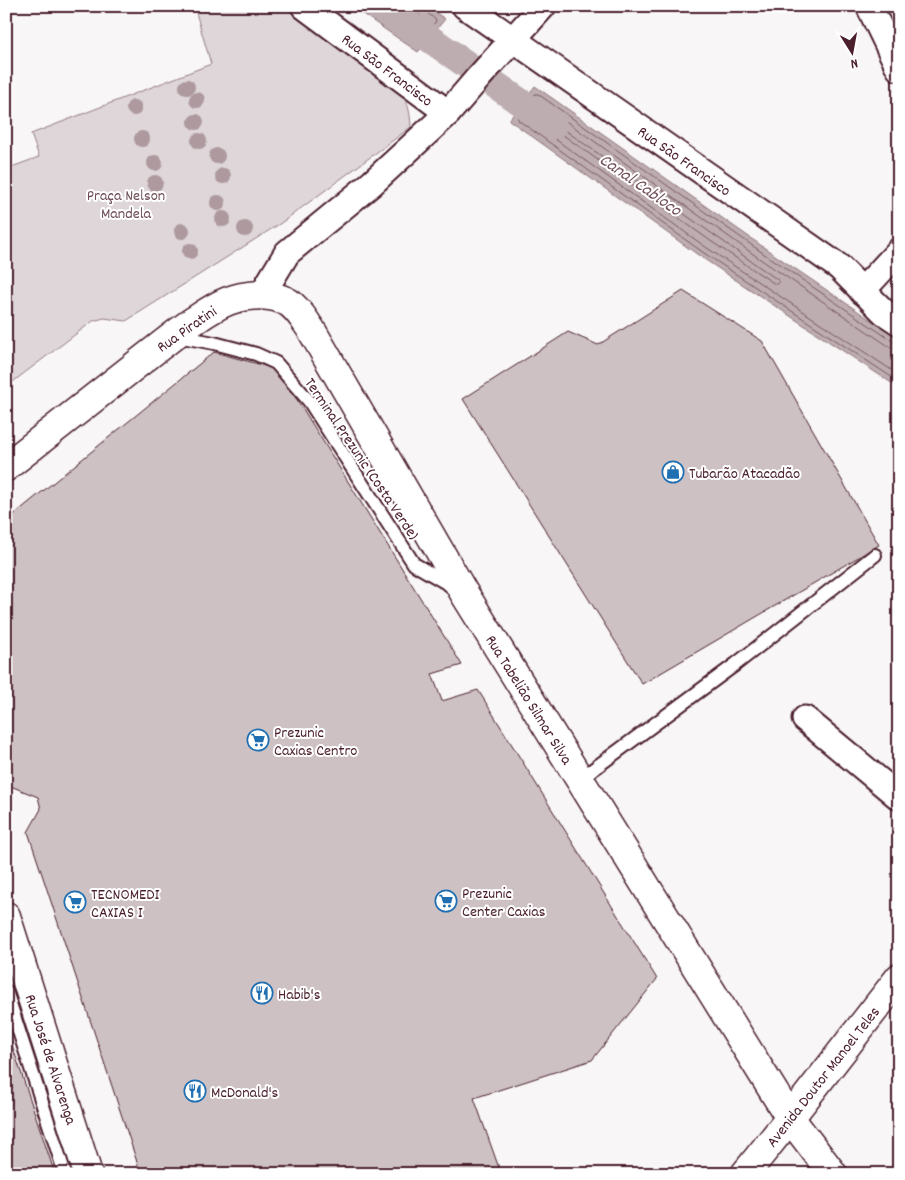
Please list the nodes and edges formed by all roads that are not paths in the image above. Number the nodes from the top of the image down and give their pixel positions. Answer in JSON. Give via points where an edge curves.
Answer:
{"nodes":[{"id":1,"x":304,"y":6,"type":"edge"},
{"id":2,"x":465,"y":6,"type":"edge"},
{"id":3,"x":543,"y":6,"type":"edge"},
{"id":4,"x":869,"y":6,"type":"edge"},
{"id":5,"x":513,"y":40,"type":"junction"},
{"id":6,"x":899,"y":68,"type":"edge"},
{"id":7,"x":448,"y":113,"type":"junction"},
{"id":8,"x":899,"y":251,"type":"edge"},
{"id":9,"x":862,"y":291,"type":"junction"},
{"id":10,"x":261,"y":296,"type":"junction"},
{"id":11,"x":899,"y":322,"type":"edge"},
{"id":12,"x":174,"y":335,"type":"junction"},
{"id":13,"x":6,"y":467,"type":"edge"},
{"id":14,"x":875,"y":555,"type":"dead end"},
{"id":15,"x":464,"y":593,"type":"junction"},
{"id":16,"x":805,"y":719,"type":"dead end"},
{"id":17,"x":580,"y":779,"type":"junction"},
{"id":18,"x":899,"y":798,"type":"edge"},
{"id":19,"x":6,"y":916,"type":"edge"},
{"id":20,"x":899,"y":978,"type":"edge"},
{"id":21,"x":6,"y":991,"type":"edge"},
{"id":22,"x":790,"y":1118,"type":"junction"},
{"id":23,"x":65,"y":1174,"type":"edge"},
{"id":24,"x":88,"y":1174,"type":"edge"},
{"id":25,"x":745,"y":1174,"type":"edge"},
{"id":26,"x":833,"y":1174,"type":"edge"}],
"edges":[{"from":1,"to":7,"type":"street","name":"Rua Sāo Francisco"},
{"from":2,"to":5,"type":"street","name":"Rua São Francisco"},
{"from":3,"to":5,"type":"street"},
{"from":4,"to":6,"type":"street"},
{"from":5,"to":7,"type":"street"},
{"from":5,"to":9,"type":"street","name":"Rua São Francisco","via":[[839,268]]},
{"from":7,"to":10,"type":"street","via":[[371,184],[287,253]]},
{"from":8,"to":9,"type":"street"},
{"from":9,"to":11,"type":"street","name":"Rua São Francisco"},
{"from":10,"to":12,"type":"main road","name":"Rua Piratini","via":[[230,300],[210,309]]},
{"from":10,"to":15,"type":"main road","name":"Rua Tabelião Silmar Silva","via":[[287,302],[307,322]]},
{"from":12,"to":13,"type":"main road","name":"Rua Piratini"},
{"from":12,"to":15,"type":"lane","name":"Terminal Prezunic (Costa Verde)","via":[[256,354],[276,363],[309,401],[414,564]]},
{"from":14,"to":17,"type":"lane","via":[[736,664]]},
{"from":15,"to":17,"type":"main road","name":"Rua Tabelião Silmar Silva"},
{"from":16,"to":18,"type":"street"},
{"from":17,"to":22,"type":"main road","name":"Rua Tabelião Silmar Silva"},
{"from":19,"to":24,"type":"main road","name":"Rua José de Alvarenga"},
{"from":20,"to":22,"type":"main road","name":"Avenida Doutor Manoel Teles"},
{"from":21,"to":23,"type":"lane"},
{"from":22,"to":25,"type":"main road","name":"Avenida Doutor Manoel Teles"},
{"from":22,"to":26,"type":"main road","name":"Rua Tabelião Silmar Silva"}]}
